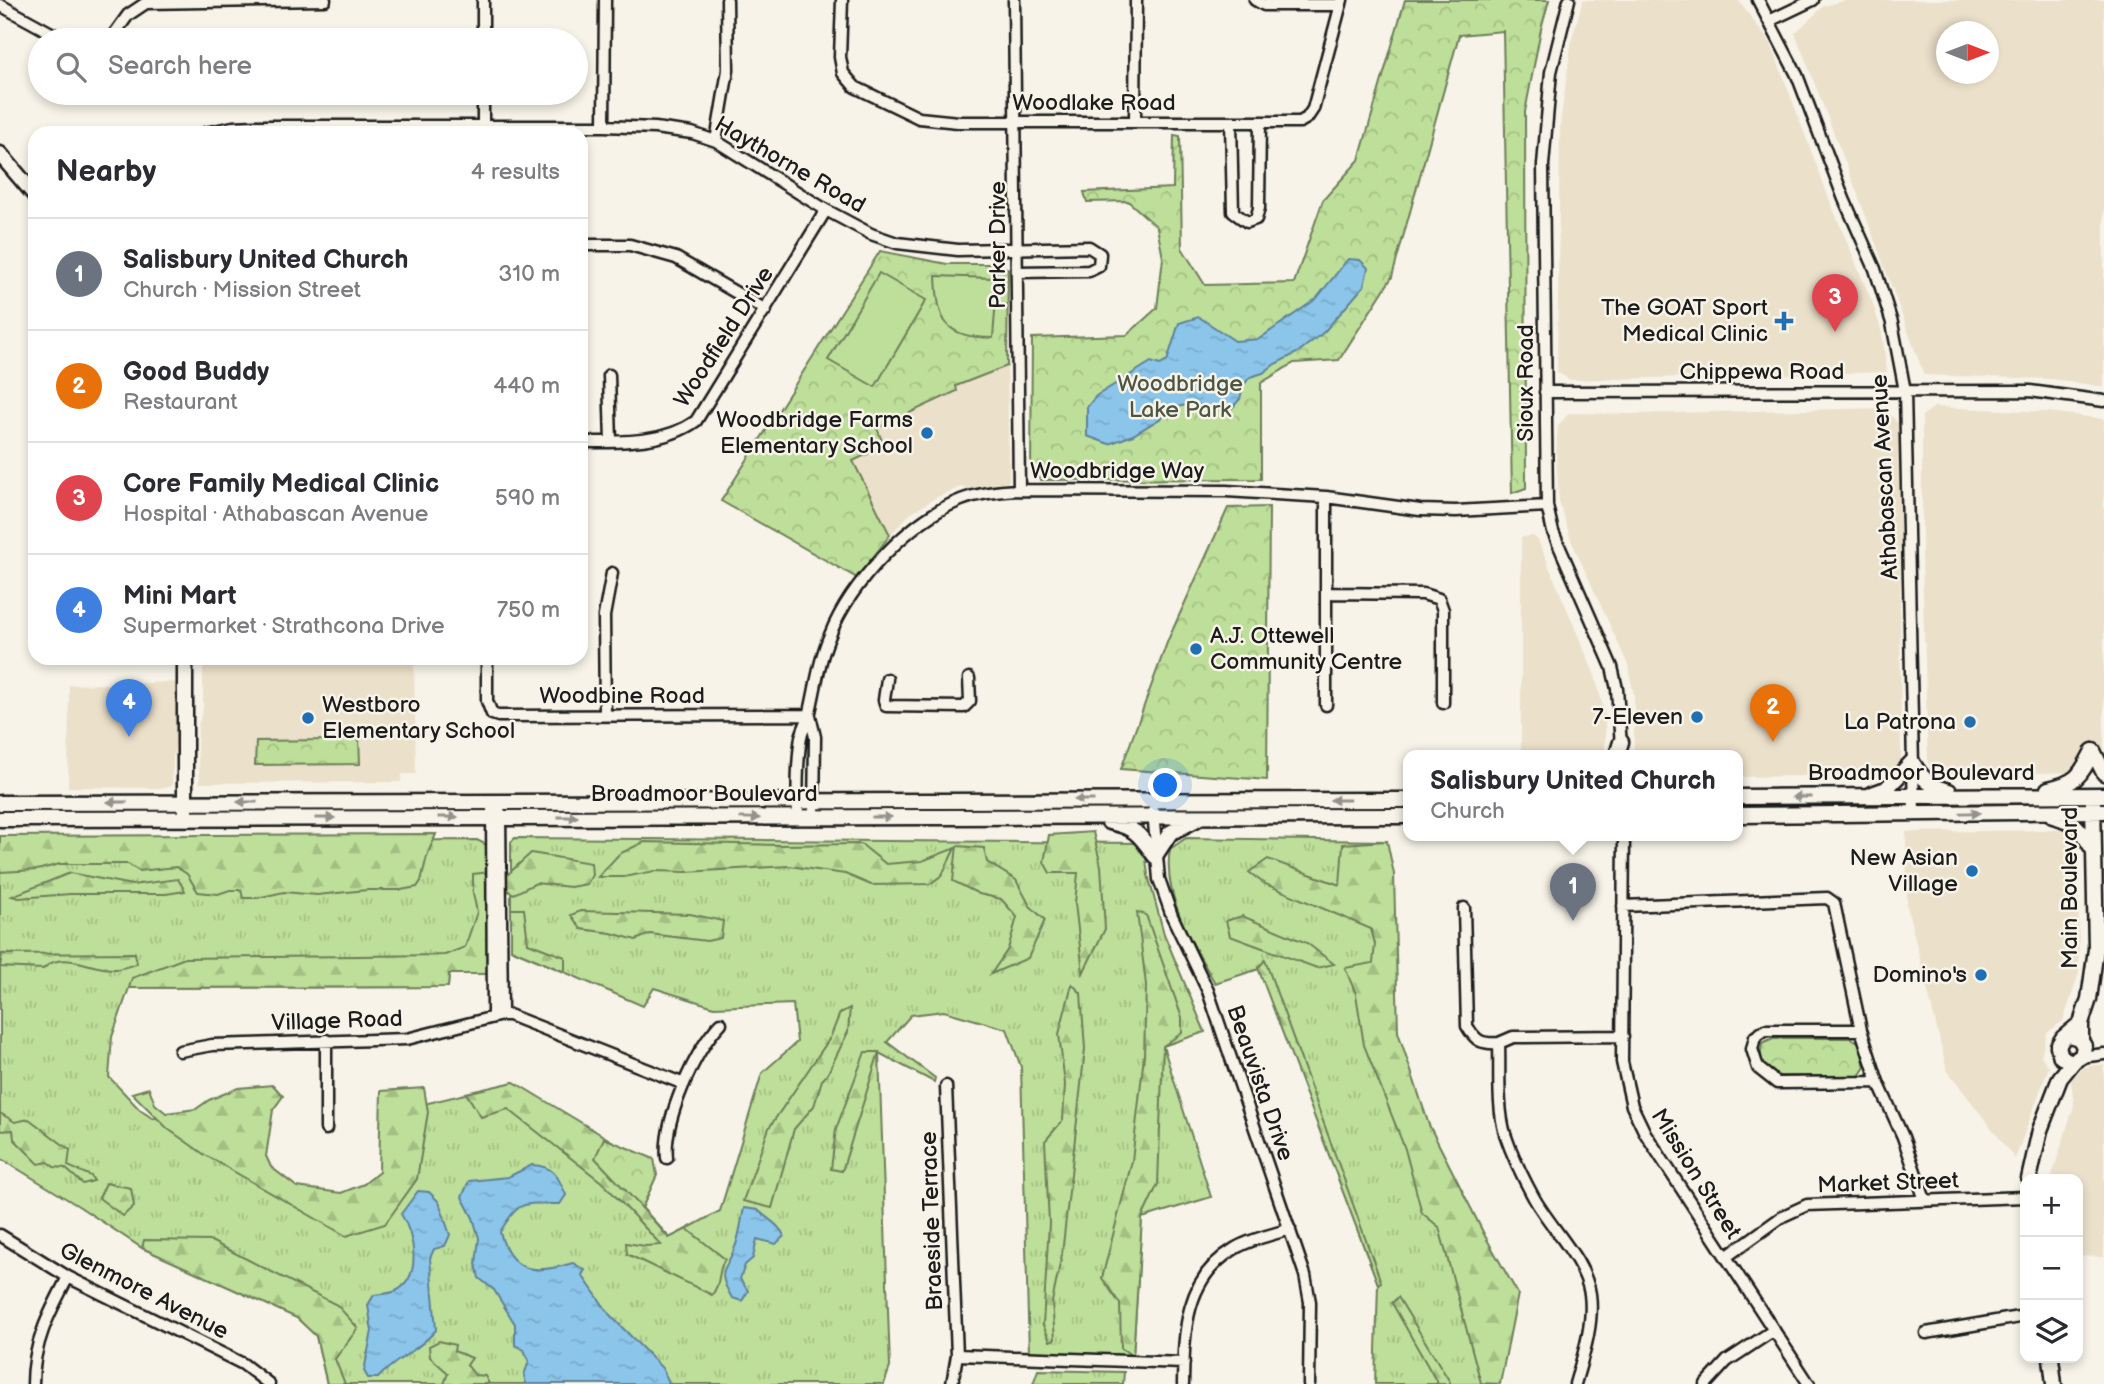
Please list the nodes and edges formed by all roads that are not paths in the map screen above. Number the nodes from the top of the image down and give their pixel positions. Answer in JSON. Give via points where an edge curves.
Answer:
{"nodes":[{"id":1,"x":325,"y":0,"type":"edge"},
{"id":2,"x":483,"y":0,"type":"edge"},
{"id":3,"x":605,"y":0,"type":"edge"},
{"id":4,"x":726,"y":0,"type":"edge"},
{"id":5,"x":842,"y":0,"type":"edge"},
{"id":6,"x":1014,"y":0,"type":"edge"},
{"id":7,"x":1136,"y":0,"type":"edge"},
{"id":8,"x":1255,"y":0,"type":"edge"},
{"id":9,"x":1569,"y":0,"type":"edge"},
{"id":10,"x":1758,"y":0,"type":"edge"},
{"id":11,"x":1812,"y":0,"type":"edge"},
{"id":12,"x":1341,"y":2,"type":"edge"},
{"id":13,"x":0,"y":5,"type":"edge"},
{"id":14,"x":1769,"y":21,"type":"junction"},
{"id":15,"x":42,"y":28,"type":"edge"},
{"id":16,"x":119,"y":28,"type":"edge"},
{"id":17,"x":483,"y":28,"type":"edge"},
{"id":18,"x":483,"y":105,"type":"edge"},
{"id":19,"x":1135,"y":121,"type":"junction"},
{"id":20,"x":1016,"y":122,"type":"junction"},
{"id":21,"x":1231,"y":122,"type":"junction"},
{"id":22,"x":1260,"y":122,"type":"junction"},
{"id":23,"x":483,"y":125,"type":"junction"},
{"id":24,"x":456,"y":126,"type":"edge"},
{"id":25,"x":604,"y":126,"type":"junction"},
{"id":26,"x":716,"y":141,"type":"junction"},
{"id":27,"x":0,"y":155,"type":"edge"},
{"id":28,"x":28,"y":187,"type":"edge"},
{"id":29,"x":826,"y":210,"type":"junction"},
{"id":30,"x":588,"y":245,"type":"edge"},
{"id":31,"x":1017,"y":247,"type":"junction"},
{"id":32,"x":1017,"y":271,"type":"junction"},
{"id":33,"x":766,"y":310,"type":"junction"},
{"id":34,"x":609,"y":375,"type":"dead end"},
{"id":35,"x":1905,"y":391,"type":"junction"},
{"id":36,"x":1545,"y":392,"type":"junction"},
{"id":37,"x":2104,"y":401,"type":"edge"},
{"id":38,"x":588,"y":442,"type":"edge"},
{"id":39,"x":611,"y":442,"type":"junction"},
{"id":40,"x":1018,"y":490,"type":"junction"},
{"id":41,"x":1325,"y":497,"type":"junction"},
{"id":42,"x":1547,"y":506,"type":"junction"},
{"id":43,"x":612,"y":573,"type":"dead end"},
{"id":44,"x":1327,"y":593,"type":"junction"},
{"id":45,"x":185,"y":665,"type":"edge"},
{"id":46,"x":487,"y":665,"type":"edge"},
{"id":47,"x":969,"y":678,"type":"dead end"},
{"id":48,"x":887,"y":679,"type":"dead end"},
{"id":49,"x":1443,"y":703,"type":"dead end"},
{"id":50,"x":1326,"y":705,"type":"dead end"},
{"id":51,"x":810,"y":715,"type":"junction"},
{"id":52,"x":605,"y":716,"type":"junction"},
{"id":53,"x":1621,"y":750,"type":"edge"},
{"id":54,"x":1912,"y":762,"type":"junction"},
{"id":55,"x":2104,"y":773,"type":"edge"},
{"id":56,"x":2098,"y":795,"type":"edge"},
{"id":57,"x":1964,"y":796,"type":"junction"},
{"id":58,"x":2016,"y":796,"type":"junction"},
{"id":59,"x":1743,"y":797,"type":"edge"},
{"id":60,"x":1857,"y":797,"type":"junction"},
{"id":61,"x":1913,"y":797,"type":"junction"},
{"id":62,"x":797,"y":799,"type":"junction"},
{"id":63,"x":814,"y":800,"type":"junction"},
{"id":64,"x":1153,"y":800,"type":"junction"},
{"id":65,"x":1403,"y":800,"type":"edge"},
{"id":66,"x":496,"y":801,"type":"junction"},
{"id":67,"x":186,"y":802,"type":"junction"},
{"id":68,"x":0,"y":803,"type":"edge"},
{"id":69,"x":2099,"y":811,"type":"edge"},
{"id":70,"x":2035,"y":812,"type":"junction"},
{"id":71,"x":1914,"y":813,"type":"junction"},
{"id":72,"x":1743,"y":815,"type":"edge"},
{"id":73,"x":1203,"y":816,"type":"junction"},
{"id":74,"x":1403,"y":816,"type":"edge"},
{"id":75,"x":496,"y":817,"type":"junction"},
{"id":76,"x":798,"y":817,"type":"junction"},
{"id":77,"x":814,"y":817,"type":"junction"},
{"id":78,"x":1086,"y":817,"type":"junction"},
{"id":79,"x":1153,"y":817,"type":"junction"},
{"id":80,"x":0,"y":819,"type":"edge"},
{"id":81,"x":185,"y":820,"type":"junction"},
{"id":82,"x":2104,"y":837,"type":"edge"},
{"id":83,"x":1624,"y":841,"type":"edge"},
{"id":84,"x":2095,"y":851,"type":"junction"},
{"id":85,"x":1156,"y":856,"type":"junction"},
{"id":86,"x":1623,"y":906,"type":"junction"},
{"id":87,"x":1464,"y":908,"type":"dead end"},
{"id":88,"x":498,"y":1016,"type":"junction"},
{"id":89,"x":720,"y":1023,"type":"dead end"},
{"id":90,"x":1861,"y":1030,"type":"junction"},
{"id":91,"x":1623,"y":1036,"type":"junction"},
{"id":92,"x":326,"y":1040,"type":"junction"},
{"id":93,"x":1499,"y":1043,"type":"junction"},
{"id":94,"x":2075,"y":1049,"type":"junction"},
{"id":95,"x":180,"y":1051,"type":"dead end"},
{"id":96,"x":2103,"y":1054,"type":"edge"},
{"id":97,"x":1878,"y":1082,"type":"junction"},
{"id":98,"x":684,"y":1084,"type":"junction"},
{"id":99,"x":946,"y":1086,"type":"dead end"},
{"id":100,"x":326,"y":1129,"type":"dead end"},
{"id":101,"x":667,"y":1158,"type":"dead end"},
{"id":102,"x":2030,"y":1174,"type":"edge"},
{"id":103,"x":2020,"y":1197,"type":"edge"},
{"id":104,"x":1925,"y":1200,"type":"junction"},
{"id":105,"x":1290,"y":1229,"type":"junction"},
{"id":106,"x":0,"y":1234,"type":"edge"},
{"id":107,"x":1726,"y":1257,"type":"junction"},
{"id":108,"x":68,"y":1277,"type":"junction"},
{"id":109,"x":2020,"y":1317,"type":"edge"},
{"id":110,"x":1774,"y":1330,"type":"junction"},
{"id":111,"x":1926,"y":1333,"type":"dead end"},
{"id":112,"x":957,"y":1355,"type":"junction"},
{"id":113,"x":1184,"y":1363,"type":"junction"},
{"id":114,"x":2052,"y":1363,"type":"edge"},
{"id":115,"x":33,"y":1384,"type":"edge"},
{"id":116,"x":269,"y":1384,"type":"edge"},
{"id":117,"x":952,"y":1384,"type":"edge"},
{"id":118,"x":1183,"y":1384,"type":"edge"},
{"id":119,"x":1309,"y":1384,"type":"edge"},
{"id":120,"x":1575,"y":1384,"type":"edge"},
{"id":121,"x":1706,"y":1384,"type":"edge"},
{"id":122,"x":1809,"y":1384,"type":"edge"},
{"id":123,"x":2054,"y":1384,"type":"edge"}],
"edges":[{"from":1,"to":16,"type":"street","via":[[146,3]]},
{"from":2,"to":17,"type":"street"},
{"from":3,"to":25,"type":"street"},
{"from":4,"to":26,"type":"street","via":[[728,70]]},
{"from":5,"to":20,"type":"street","name":"Woodlake Road","via":[[840,57],[843,73],[855,87],[919,118]]},
{"from":6,"to":20,"type":"street","name":"Parker Drive"},
{"from":7,"to":19,"type":"street"},
{"from":8,"to":12,"type":"street","via":[[1264,5]]},
{"from":9,"to":36,"type":"street","name":"Sioux Road","via":[[1551,72],[1543,165]]},
{"from":10,"to":14,"type":"street","name":"Athabascan Avenue"},
{"from":11,"to":14,"type":"street"},
{"from":12,"to":22,"type":"street","name":"Woodlake Road","via":[[1307,118]]},
{"from":13,"to":15,"type":"street"},
{"from":14,"to":35,"type":"street","name":"Athabascan Avenue","via":[[1797,75],[1875,269],[1892,323]]},
{"from":18,"to":23,"type":"street"},
{"from":19,"to":20,"type":"street","name":"Woodlake Road"},
{"from":19,"to":21,"type":"street","name":"Woodlake Road"},
{"from":20,"to":31,"type":"street","name":"Parker Drive"},
{"from":21,"to":22,"type":"street","name":"Woodlake Road"},
{"from":21,"to":22,"type":"street","via":[[1233,212],[1247,222],[1256,219],[1259,208]]},
{"from":23,"to":24,"type":"street","name":"Haythorne Road"},
{"from":23,"to":25,"type":"street","name":"Haythorne Road"},
{"from":25,"to":26,"type":"street","name":"Haythorne Road","via":[[692,133]]},
{"from":26,"to":29,"type":"street","name":"Haythorne Road"},
{"from":27,"to":28,"type":"main road"},
{"from":29,"to":31,"type":"street","name":"Haythorne Road","via":[[897,243],[958,250]]},
{"from":29,"to":33,"type":"street","name":"Woodfield Drive"},
{"from":30,"to":33,"type":"street","via":[[630,245],[676,258]]},
{"from":31,"to":32,"type":"street","name":"Parker Drive"},
{"from":31,"to":32,"type":"street","name":"Haythorne Road","via":[[1089,247],[1100,254],[1101,261],[1089,271]]},
{"from":32,"to":40,"type":"street","name":"Parker Drive"},
{"from":33,"to":39,"type":"street","name":"Woodfield Drive","via":[[696,421],[680,433]]},
{"from":34,"to":39,"type":"street"},
{"from":35,"to":36,"type":"street","name":"Chippewa Road"},
{"from":35,"to":37,"type":"street","name":"Chippewa Road","via":[[2030,391]]},
{"from":35,"to":54,"type":"street","name":"Athabascan Avenue"},
{"from":36,"to":42,"type":"street","name":"Sioux Road"},
{"from":38,"to":39,"type":"street","name":"Woodfield Drive"},
{"from":40,"to":41,"type":"street","name":"Woodbridge Way","via":[[1226,491]]},
{"from":40,"to":51,"type":"street","name":"Woodbridge Way","via":[[978,495],[939,511],[882,559],[831,632],[815,680]]},
{"from":41,"to":42,"type":"street","name":"Woodbridge Way","via":[[1420,510]]},
{"from":41,"to":44,"type":"street"},
{"from":42,"to":53,"type":"street","name":"Sioux Road","via":[[1553,532],[1612,667]]},
{"from":43,"to":52,"type":"street","via":[[604,616]]},
{"from":44,"to":49,"type":"street","via":[[1423,594],[1439,599],[1443,610]]},
{"from":44,"to":50,"type":"street"},
{"from":45,"to":67,"type":"main road"},
{"from":46,"to":52,"type":"street","name":"Woodbine Road","via":[[487,701],[492,714]]},
{"from":47,"to":48,"type":"street","via":[[970,701],[964,706],[886,706]]},
{"from":51,"to":52,"type":"street","name":"Woodbine Road"},
{"from":51,"to":62,"type":"street","name":"Woodbridge Way","via":[[802,736]]},
{"from":51,"to":63,"type":"street","name":"Woodbridge Way","via":[[815,737]]},
{"from":54,"to":57,"type":"main road","via":[[1935,788]]},
{"from":54,"to":60,"type":"main road","via":[[1886,789]]},
{"from":54,"to":61,"type":"street","name":"Athabascan Avenue"},
{"from":55,"to":58,"type":"main road","via":[[2093,751],[2072,783]]},
{"from":56,"to":58,"type":"main road","name":"Broadmoor Boulevard"},
{"from":56,"to":69,"type":"main road","name":"Main Boulevard"},
{"from":57,"to":58,"type":"main road","name":"Broadmoor Boulevard"},
{"from":57,"to":61,"type":"main road","name":"Broadmoor Boulevard"},
{"from":60,"to":59,"type":"main road","name":"Broadmoor Boulevard","one_way":true},
{"from":60,"to":61,"type":"main road","name":"Broadmoor Boulevard"},
{"from":61,"to":71,"type":"street","name":"Athabascan Avenue"},
{"from":62,"to":63,"type":"main road","name":"Broadmoor Boulevard"},
{"from":62,"to":66,"type":"main road","name":"Broadmoor Boulevard"},
{"from":62,"to":76,"type":"street","name":"Woodbridge Way"},
{"from":64,"to":63,"type":"main road","name":"Broadmoor Boulevard","one_way":true},
{"from":63,"to":77,"type":"street","name":"Woodbridge Way"},
{"from":65,"to":64,"type":"main road","name":"Broadmoor Boulevard","one_way":true},
{"from":64,"to":79,"type":"street","name":"Beauvista Drive"},
{"from":66,"to":67,"type":"main road","name":"Broadmoor Boulevard","one_way":true},
{"from":66,"to":75,"type":"street"},
{"from":67,"to":68,"type":"main road","name":"Broadmoor Boulevard","one_way":true},
{"from":67,"to":81,"type":"main road"},
{"from":69,"to":70,"type":"main road","name":"Broadmoor Boulevard"},
{"from":69,"to":84,"type":"main road","name":"Main Boulevard"},
{"from":71,"to":70,"type":"main road","name":"Broadmoor Boulevard","one_way":true},
{"from":70,"to":84,"type":"main road","via":[[2073,822]]},
{"from":71,"to":72,"type":"main road","name":"Broadmoor Boulevard"},
{"from":73,"to":74,"type":"main road","name":"Broadmoor Boulevard"},
{"from":73,"to":79,"type":"main road","name":"Broadmoor Boulevard"},
{"from":73,"to":85,"type":"main road","via":[[1170,833]]},
{"from":75,"to":76,"type":"main road","name":"Broadmoor Boulevard","one_way":true},
{"from":81,"to":75,"type":"main road","name":"Broadmoor Boulevard","one_way":true},
{"from":75,"to":88,"type":"street"},
{"from":76,"to":77,"type":"main road","name":"Broadmoor Boulevard"},
{"from":77,"to":78,"type":"main road","name":"Broadmoor Boulevard","one_way":true},
{"from":78,"to":79,"type":"main road","name":"Broadmoor Boulevard"},
{"from":78,"to":85,"type":"main road","via":[[1132,829]]},
{"from":79,"to":85,"type":"street","name":"Beauvista Drive"},
{"from":80,"to":81,"type":"main road","name":"Broadmoor Boulevard"},
{"from":82,"to":84,"type":"main road"},
{"from":83,"to":86,"type":"street","name":"Mission Street"},
{"from":84,"to":94,"type":"main road","name":"Main Boulevard","via":[[2096,949]]},
{"from":85,"to":105,"type":"street","name":"Beauvista Drive","via":[[1172,916],[1208,991]]},
{"from":86,"to":90,"type":"street","via":[[1827,898],[1834,903]]},
{"from":86,"to":91,"type":"street","name":"Mission Street"},
{"from":87,"to":93,"type":"street","via":[[1467,1026],[1474,1039]]},
{"from":88,"to":92,"type":"street","name":"Village Road","via":[[407,1039]]},
{"from":88,"to":98,"type":"street","via":[[509,1015]]},
{"from":89,"to":98,"type":"street","via":[[703,1044]]},
{"from":90,"to":97,"type":"street"},
{"from":90,"to":97,"type":"street","via":[[1765,1030],[1755,1037],[1752,1049],[1758,1068],[1777,1083]]},
{"from":91,"to":93,"type":"street","via":[[1513,1037]]},
{"from":91,"to":107,"type":"street","name":"Mission Street","via":[[1622,1062],[1632,1106]]},
{"from":92,"to":95,"type":"street","name":"Village Road","via":[[212,1045]]},
{"from":92,"to":100,"type":"street"},
{"from":93,"to":120,"type":"street","via":[[1505,1133],[1534,1197],[1585,1276],[1590,1293],[1587,1338]]},
{"from":94,"to":96,"type":"street"},
{"from":94,"to":102,"type":"main road","via":[[2040,1130]]},
{"from":97,"to":104,"type":"street"},
{"from":98,"to":101,"type":"street","via":[[668,1132]]},
{"from":99,"to":112,"type":"street","name":"Braeside Terrace"},
{"from":103,"to":104,"type":"street","name":"Market Street"},
{"from":104,"to":107,"type":"street","name":"Market Street","via":[[1807,1205],[1783,1216]]},
{"from":105,"to":113,"type":"street","via":[[1235,1248],[1213,1265],[1190,1304]]},
{"from":105,"to":119,"type":"street","name":"Beauvista Drive","via":[[1310,1302]]},
{"from":106,"to":108,"type":"street","name":"Glenmore Avenue"},
{"from":107,"to":110,"type":"street","name":"Mission Street"},
{"from":108,"to":115,"type":"street","via":[[37,1344]]},
{"from":108,"to":116,"type":"street","name":"Glenmore Avenue","via":[[243,1364]]},
{"from":109,"to":111,"type":"street"},
{"from":110,"to":121,"type":"street","via":[[1727,1361]]},
{"from":110,"to":122,"type":"street","name":"Mission Street"},
{"from":112,"to":113,"type":"street"},
{"from":112,"to":117,"type":"street","name":"Braeside Terrace"},
{"from":113,"to":118,"type":"street"},
{"from":114,"to":123,"type":"main road"}]}
